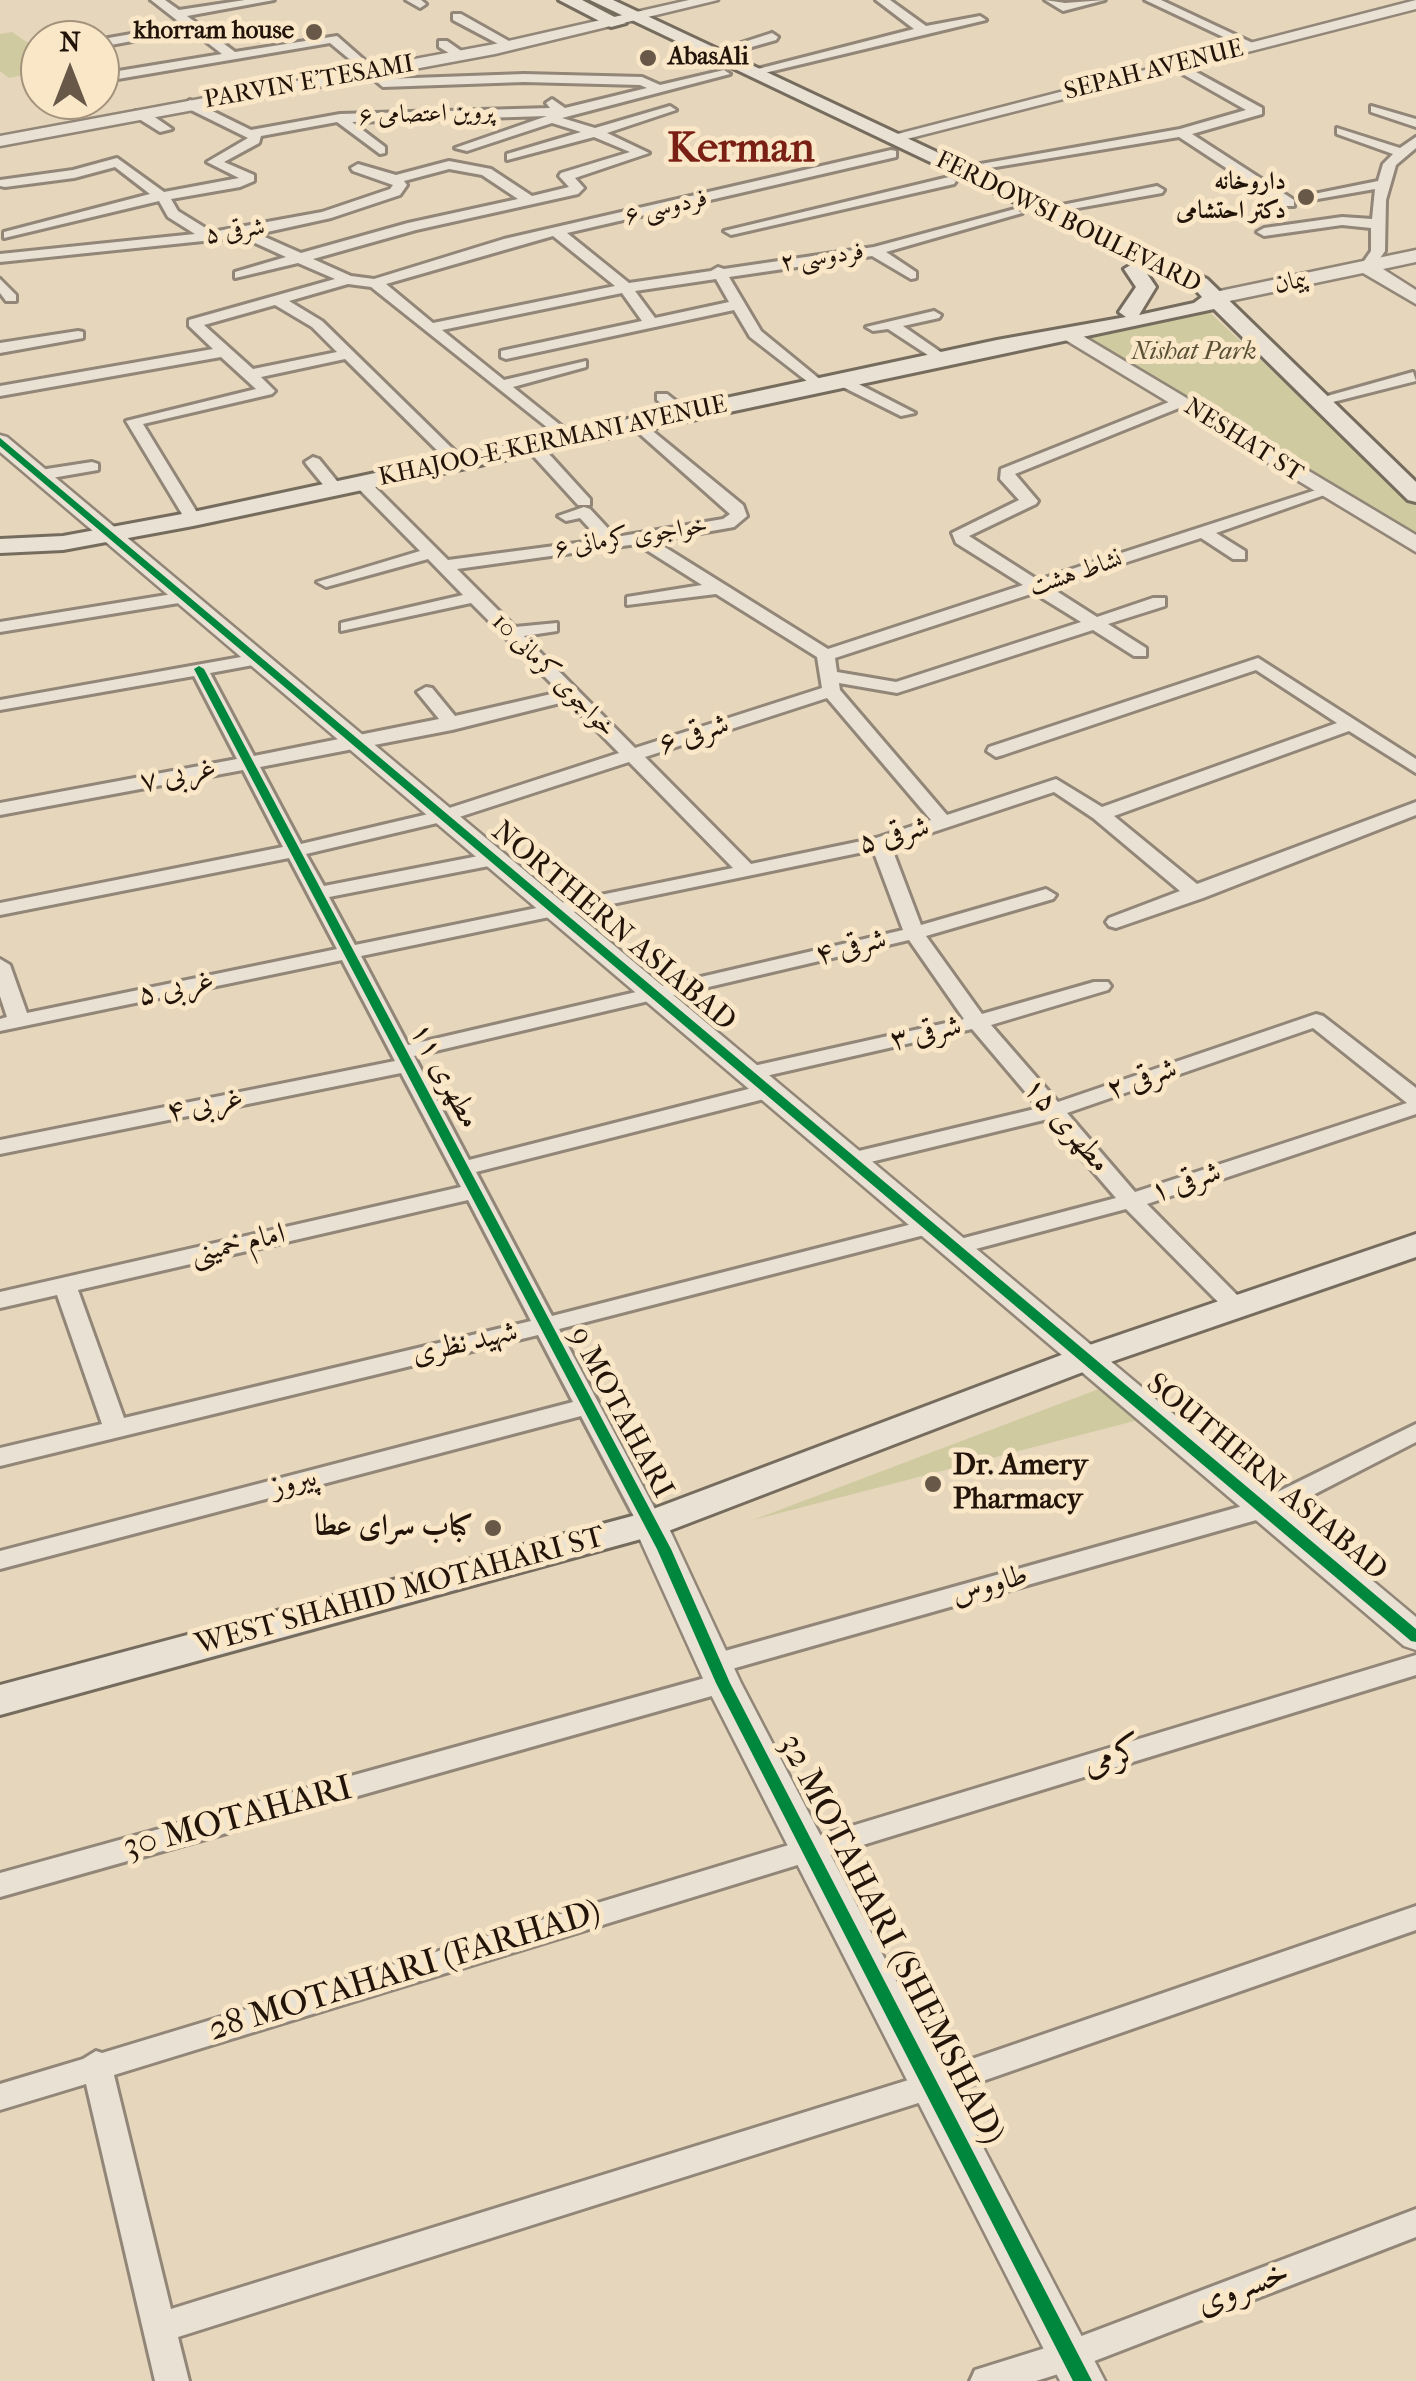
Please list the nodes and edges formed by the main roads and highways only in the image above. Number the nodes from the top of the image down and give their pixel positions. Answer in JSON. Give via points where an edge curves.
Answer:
{"nodes":[{"id":1,"x":568,"y":0,"type":"edge"},
{"id":2,"x":599,"y":0,"type":"edge"},
{"id":3,"x":628,"y":21,"type":"junction"},
{"id":4,"x":891,"y":146,"type":"junction"},
{"id":5,"x":954,"y":175,"type":"junction"},
{"id":6,"x":1134,"y":269,"type":"junction"},
{"id":7,"x":1215,"y":298,"type":"junction"},
{"id":8,"x":1130,"y":312,"type":"junction"},
{"id":9,"x":997,"y":346,"type":"junction"},
{"id":10,"x":1350,"y":428,"type":"junction"},
{"id":11,"x":1416,"y":458,"type":"edge"},
{"id":12,"x":1416,"y":495,"type":"edge"},
{"id":13,"x":109,"y":534,"type":"junction"},
{"id":14,"x":0,"y":535,"type":"edge"},
{"id":15,"x":0,"y":546,"type":"edge"},
{"id":16,"x":1416,"y":1245,"type":"edge"},
{"id":17,"x":0,"y":1700,"type":"edge"}],
"edges":[{"from":1,"to":3,"type":"main road","name":"FERDOWSI BOULEVARD"},
{"from":2,"to":3,"type":"main road","name":"FERDOWSI BOULEVARD"},
{"from":3,"to":4,"type":"main road","name":"FERDOWSI BOULEVARD","via":[[752,72]]},
{"from":3,"to":4,"type":"main road","name":"FERDOWSI BOULEVARD","via":[[869,143]]},
{"from":4,"to":5,"type":"main road","name":"FERDOWSI BOULEVARD"},
{"from":5,"to":6,"type":"main road","name":"FERDOWSI BOULEVARD","via":[[1015,213]]},
{"from":5,"to":7,"type":"main road","name":"FERDOWSI BOULEVARD","via":[[1200,283]]},
{"from":6,"to":7,"type":"main road","name":"FERDOWSI BOULEVARD","via":[[1177,290]]},
{"from":6,"to":8,"type":"main road","via":[[1146,287]]},
{"from":7,"to":8,"type":"main road","name":"KHAJOO-E-KERMANI AVENUE"},
{"from":7,"to":9,"type":"main road","name":"KHAJOO-E-KERMANI AVENUE","via":[[1202,308]]},
{"from":7,"to":10,"type":"main road"},
{"from":8,"to":9,"type":"main road","name":"KHAJOO-E-KERMANI AVENUE"},
{"from":9,"to":13,"type":"main road","name":"KHAJOO-E-KERMANI AVENUE"},
{"from":10,"to":11,"type":"main road"},
{"from":10,"to":12,"type":"main road"},
{"from":13,"to":14,"type":"main road"},
{"from":13,"to":15,"type":"main road"},
{"from":16,"to":17,"type":"main road","name":"WEST SHAHID MOTAHARI ST","via":[[1084,1358],[650,1524]]}]}
